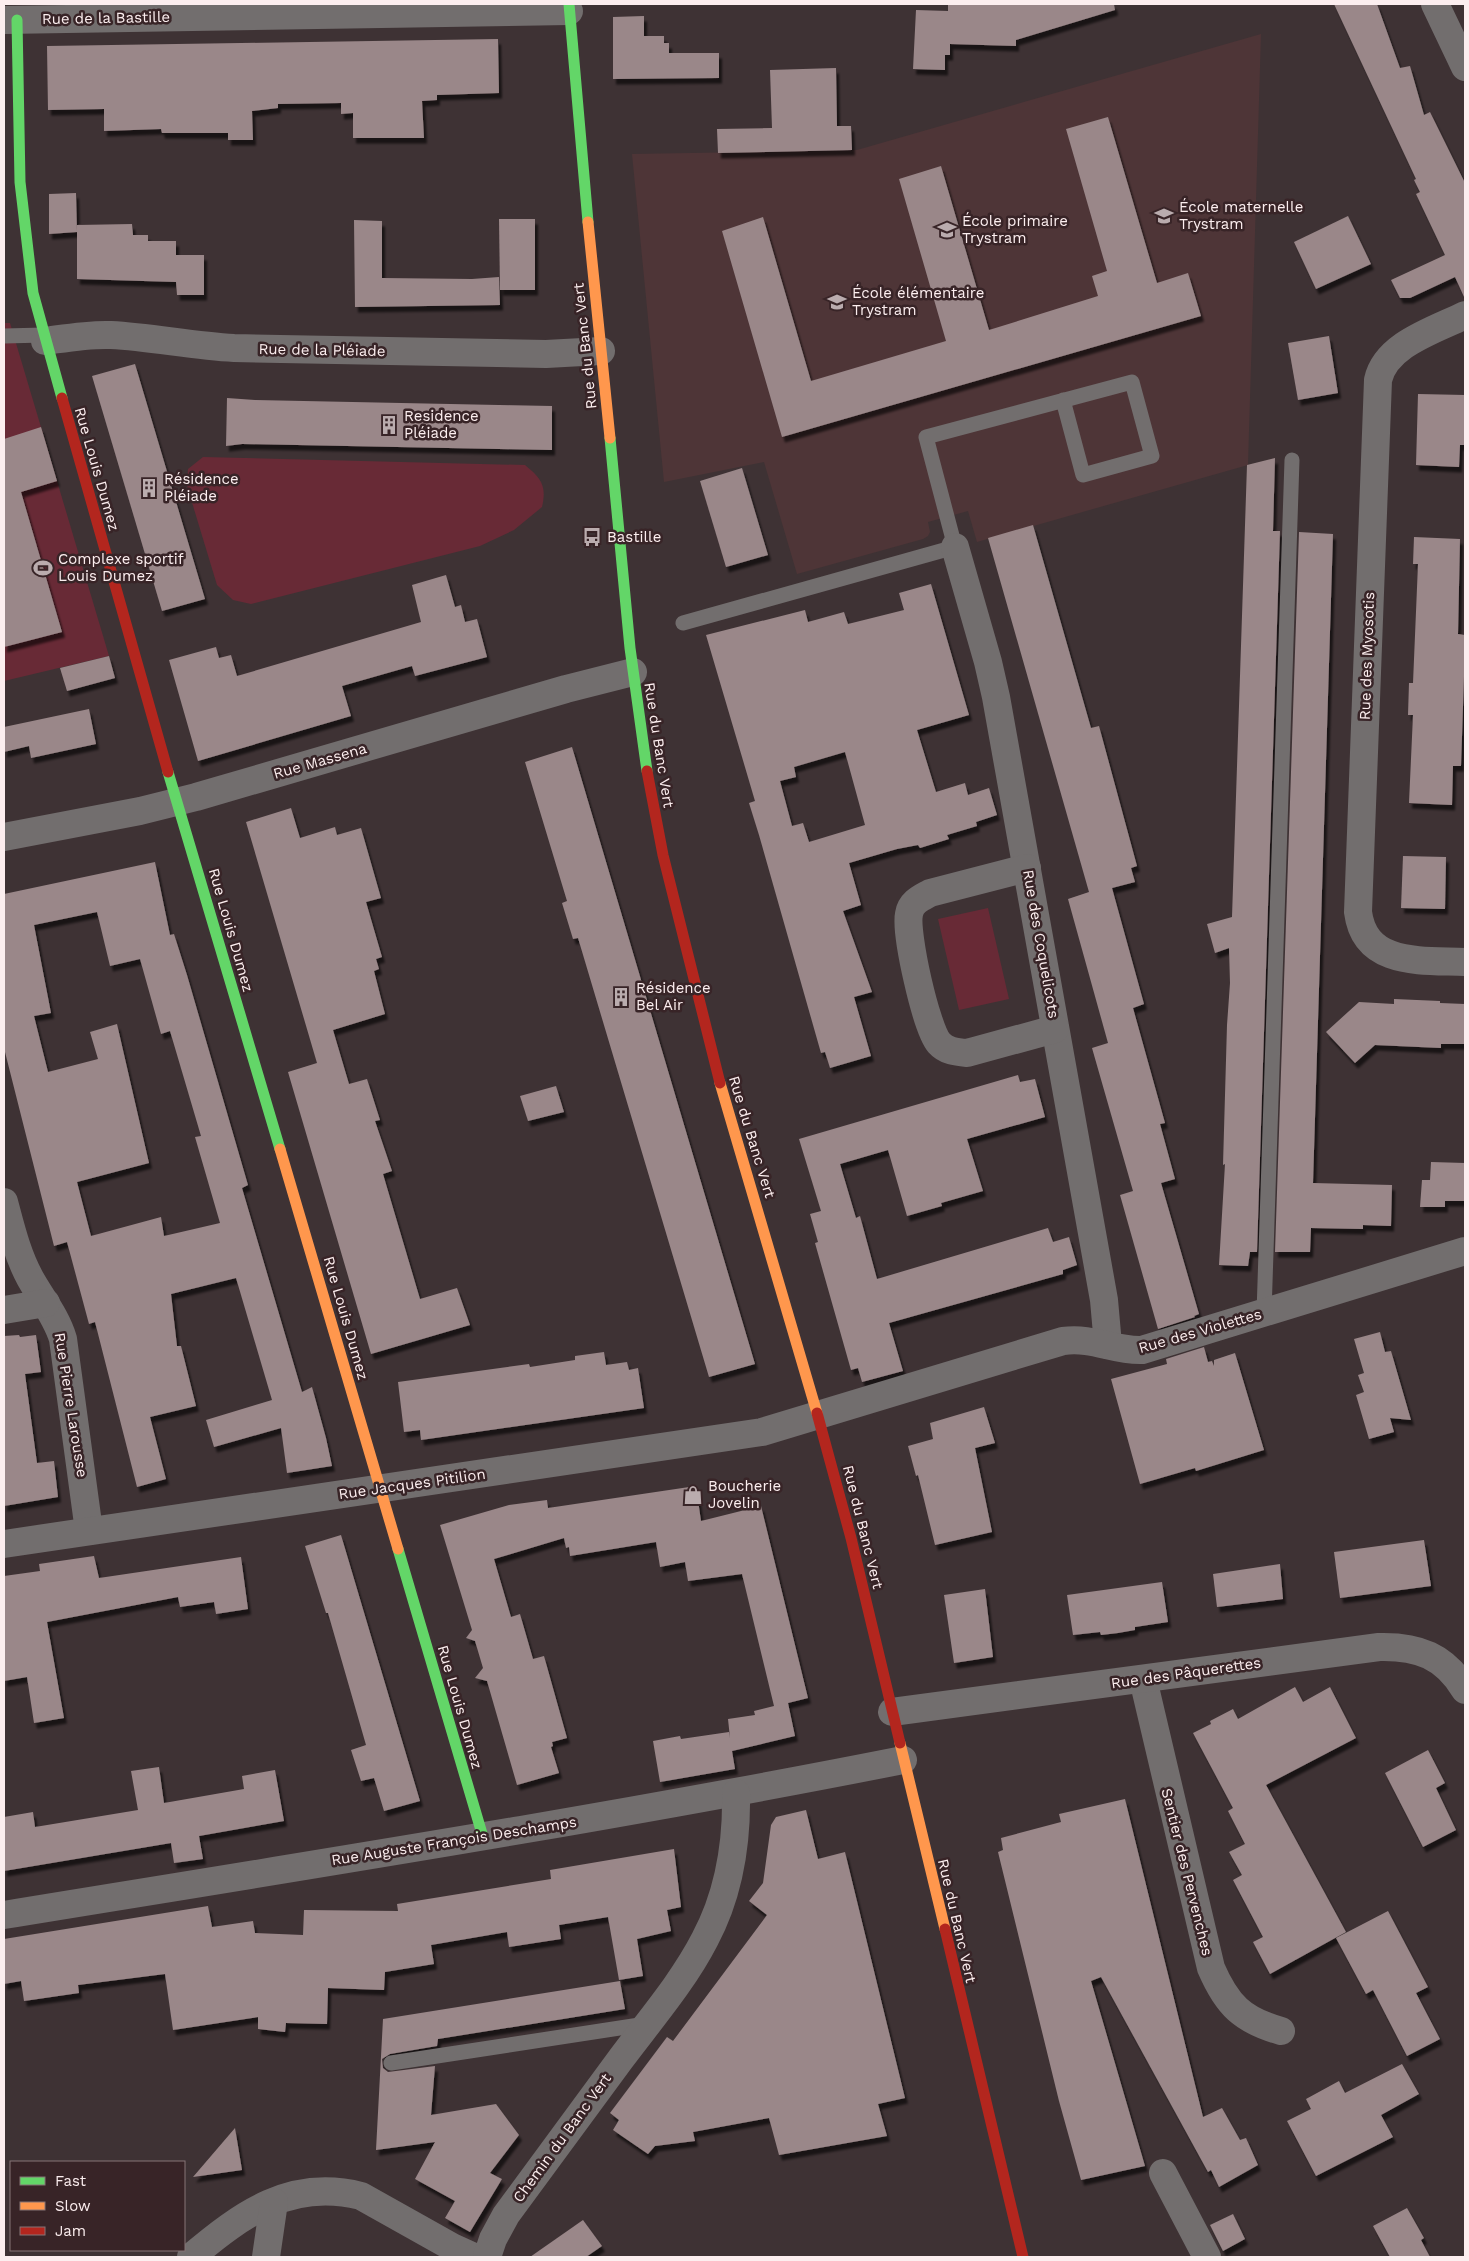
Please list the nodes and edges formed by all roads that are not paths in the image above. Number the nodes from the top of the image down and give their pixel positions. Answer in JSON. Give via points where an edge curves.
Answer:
{"nodes":[{"id":1,"x":1436,"y":4,"type":"edge"},
{"id":2,"x":569,"y":7,"type":"edge"},
{"id":3,"x":10,"y":20,"type":"edge"},
{"id":4,"x":1465,"y":67,"type":"edge"},
{"id":5,"x":1465,"y":315,"type":"edge"},
{"id":6,"x":4,"y":336,"type":"edge"},
{"id":7,"x":44,"y":338,"type":"junction"},
{"id":8,"x":601,"y":351,"type":"junction"},
{"id":9,"x":1063,"y":400,"type":"junction"},
{"id":10,"x":1292,"y":460,"type":"dead end"},
{"id":11,"x":955,"y":547,"type":"junction"},
{"id":12,"x":683,"y":623,"type":"dead end"},
{"id":13,"x":633,"y":672,"type":"junction"},
{"id":14,"x":178,"y":802,"type":"junction"},
{"id":15,"x":4,"y":837,"type":"edge"},
{"id":16,"x":1027,"y":868,"type":"junction"},
{"id":17,"x":1465,"y":962,"type":"edge"},
{"id":18,"x":1055,"y":1029,"type":"junction"},
{"id":19,"x":4,"y":1202,"type":"edge"},
{"id":20,"x":1465,"y":1252,"type":"edge"},
{"id":21,"x":46,"y":1303,"type":"junction"},
{"id":22,"x":4,"y":1310,"type":"edge"},
{"id":23,"x":1264,"y":1313,"type":"junction"},
{"id":24,"x":1108,"y":1345,"type":"junction"},
{"id":25,"x":818,"y":1416,"type":"junction"},
{"id":26,"x":381,"y":1488,"type":"junction"},
{"id":27,"x":90,"y":1531,"type":"junction"},
{"id":28,"x":4,"y":1544,"type":"edge"},
{"id":29,"x":1142,"y":1679,"type":"junction"},
{"id":30,"x":1465,"y":1690,"type":"edge"},
{"id":31,"x":892,"y":1712,"type":"junction"},
{"id":32,"x":903,"y":1760,"type":"junction"},
{"id":33,"x":736,"y":1793,"type":"junction"},
{"id":34,"x":483,"y":1837,"type":"junction"},
{"id":35,"x":4,"y":1915,"type":"edge"},
{"id":36,"x":646,"y":2024,"type":"junction"},
{"id":37,"x":1281,"y":2031,"type":"dead end"},
{"id":38,"x":391,"y":2063,"type":"dead end"},
{"id":39,"x":1163,"y":2173,"type":"dead end"},
{"id":40,"x":274,"y":2202,"type":"junction"},
{"id":41,"x":191,"y":2257,"type":"edge"},
{"id":42,"x":266,"y":2257,"type":"edge"},
{"id":43,"x":474,"y":2257,"type":"edge"},
{"id":44,"x":487,"y":2257,"type":"edge"},
{"id":45,"x":1023,"y":2257,"type":"edge"},
{"id":46,"x":1207,"y":2257,"type":"edge"}],
"edges":[{"from":1,"to":4,"type":"street"},
{"from":2,"to":3,"type":"street","name":"Rue de la Bastille"},
{"from":2,"to":8,"type":"street","name":"Rue du Banc Vert"},
{"from":3,"to":7,"type":"street","name":"Rue Louis Dumez","via":[[20,182],[33,293]]},
{"from":5,"to":17,"type":"street","name":"Rue des Myosotis","via":[[1395,351],[1384,364],[1378,380],[1358,912],[1366,938],[1384,952],[1409,959]]},
{"from":6,"to":7,"type":"lane"},
{"from":7,"to":8,"type":"street","name":"Rue de la Pléiade","via":[[110,335],[234,348],[546,354]]},
{"from":7,"to":14,"type":"street","name":"Rue Louis Dumez"},
{"from":8,"to":13,"type":"street","name":"Rue du Banc Vert"},
{"from":9,"to":9,"type":"lane","via":[[1132,382],[1152,456],[1083,475]]},
{"from":9,"to":11,"type":"lane","via":[[926,437]]},
{"from":10,"to":23,"type":"lane"},
{"from":11,"to":12,"type":"lane"},
{"from":11,"to":16,"type":"street","name":"Rue des Coquelicots","via":[[992,678]]},
{"from":13,"to":14,"type":"street","name":"Rue Massena"},
{"from":13,"to":25,"type":"street","name":"Rue du Banc Vert","via":[[645,763],[669,884],[696,995]]},
{"from":14,"to":15,"type":"street","name":"Rue Massena"},
{"from":14,"to":26,"type":"street","name":"Rue Louis Dumez"},
{"from":16,"to":18,"type":"street","name":"Rue des Coquelicots"},
{"from":16,"to":18,"type":"street","via":[[930,893],[916,900],[909,914],[910,941],[928,1024],[946,1048],[967,1053]]},
{"from":18,"to":24,"type":"street","name":"Rue des Coquelicots","via":[[1104,1300]]},
{"from":19,"to":21,"type":"street","name":"Rue Pierre Larousse","via":[[23,1264]]},
{"from":20,"to":23,"type":"street","name":"Rue des Violettes"},
{"from":21,"to":22,"type":"street"},
{"from":21,"to":27,"type":"street","name":"Rue Pierre Larousse","via":[[63,1338]]},
{"from":23,"to":24,"type":"street","name":"Rue des Violettes","via":[[1142,1350]]},
{"from":24,"to":25,"type":"street","name":"Rue des Violettes","via":[[1086,1339],[1051,1344]]},
{"from":25,"to":26,"type":"street","name":"Rue Jacques Pitilion","via":[[762,1432]]},
{"from":25,"to":31,"type":"street","name":"Rue du Banc Vert"},
{"from":26,"to":27,"type":"street","name":"Rue Jacques Pitilion"},
{"from":26,"to":34,"type":"street","name":"Rue Louis Dumez"},
{"from":27,"to":28,"type":"street","name":"Rue Jacques Pitilion"},
{"from":29,"to":30,"type":"street","name":"Rue des Pâquerettes","via":[[1394,1647],[1428,1655],[1454,1672]]},
{"from":29,"to":31,"type":"street","name":"Rue des Pâquerettes"},
{"from":29,"to":37,"type":"street","name":"Sentier des Pervenches","via":[[1211,1968],[1224,1993],[1244,2016]]},
{"from":31,"to":32,"type":"street","name":"Rue du Banc Vert"},
{"from":32,"to":33,"type":"street","name":"Rue Auguste François Deschamps"},
{"from":32,"to":45,"type":"street","name":"Rue du Banc Vert"},
{"from":33,"to":34,"type":"street","name":"Rue Auguste François Deschamps"},
{"from":33,"to":36,"type":"street","name":"Chemin du Banc Vert","via":[[732,1859],[713,1922],[696,1955]]},
{"from":34,"to":35,"type":"street","name":"Rue Auguste François Deschamps"},
{"from":36,"to":38,"type":"lane"},
{"from":36,"to":44,"type":"street","name":"Chemin du Banc Vert","via":[[506,2215]]},
{"from":39,"to":46,"type":"street"},
{"from":40,"to":41,"type":"street","via":[[251,2212]]},
{"from":40,"to":42,"type":"street"},
{"from":40,"to":43,"type":"street","via":[[320,2190],[361,2196]]}]}
